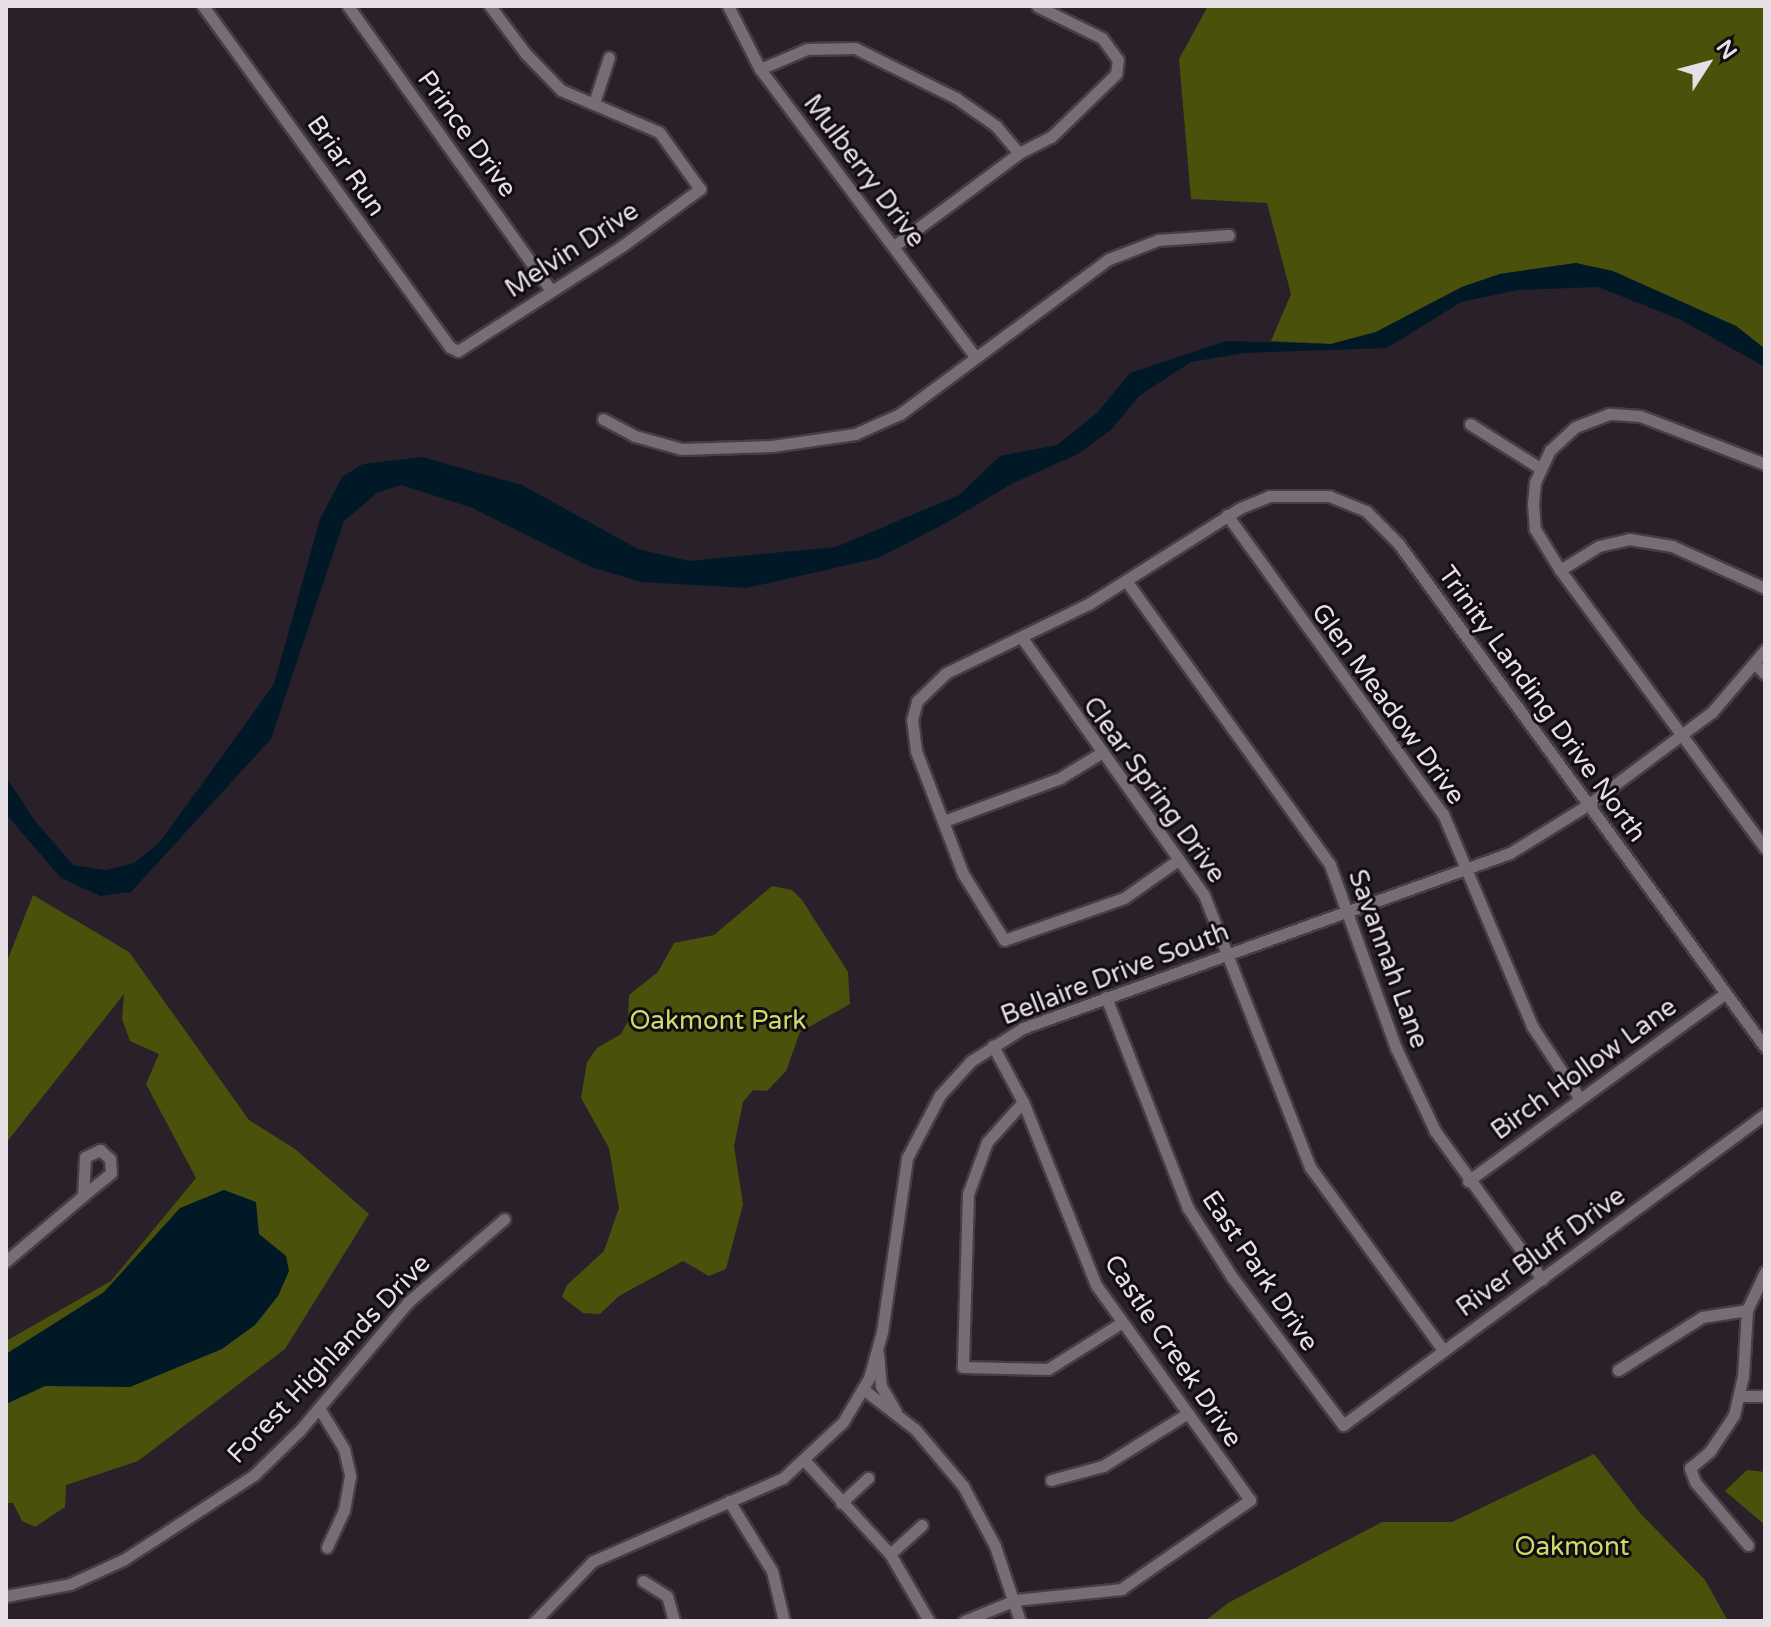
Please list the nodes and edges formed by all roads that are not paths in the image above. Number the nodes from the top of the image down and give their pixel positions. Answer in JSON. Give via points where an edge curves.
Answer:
{"nodes":[{"id":1,"x":203,"y":6,"type":"edge"},
{"id":2,"x":348,"y":6,"type":"edge"},
{"id":3,"x":490,"y":6,"type":"edge"},
{"id":4,"x":728,"y":6,"type":"edge"},
{"id":5,"x":1037,"y":6,"type":"edge"},
{"id":6,"x":609,"y":57,"type":"dead end"},
{"id":7,"x":760,"y":69,"type":"junction"},
{"id":8,"x":594,"y":103,"type":"junction"},
{"id":9,"x":1019,"y":153,"type":"junction"},
{"id":10,"x":1229,"y":235,"type":"dead end"},
{"id":11,"x":894,"y":246,"type":"junction"},
{"id":12,"x":550,"y":289,"type":"junction"},
{"id":13,"x":455,"y":350,"type":"joint"},
{"id":14,"x":975,"y":356,"type":"junction"},
{"id":15,"x":603,"y":419,"type":"dead end"},
{"id":16,"x":1470,"y":424,"type":"dead end"},
{"id":17,"x":1765,"y":464,"type":"edge"},
{"id":18,"x":1540,"y":468,"type":"junction"},
{"id":19,"x":1227,"y":515,"type":"junction"},
{"id":20,"x":1560,"y":570,"type":"junction"},
{"id":21,"x":1127,"y":582,"type":"junction"},
{"id":22,"x":1765,"y":588,"type":"edge"},
{"id":23,"x":1022,"y":638,"type":"junction"},
{"id":24,"x":1765,"y":650,"type":"edge"},
{"id":25,"x":1755,"y":664,"type":"junction"},
{"id":26,"x":1765,"y":674,"type":"edge"},
{"id":27,"x":1683,"y":735,"type":"junction"},
{"id":28,"x":1101,"y":753,"type":"junction"},
{"id":29,"x":1589,"y":804,"type":"junction"},
{"id":30,"x":944,"y":821,"type":"junction"},
{"id":31,"x":1765,"y":848,"type":"edge"},
{"id":32,"x":1178,"y":860,"type":"junction"},
{"id":33,"x":1468,"y":870,"type":"junction"},
{"id":34,"x":1349,"y":911,"type":"junction"},
{"id":35,"x":1229,"y":953,"type":"junction"},
{"id":36,"x":1726,"y":993,"type":"junction"},
{"id":37,"x":1106,"y":997,"type":"junction"},
{"id":38,"x":993,"y":1046,"type":"junction"},
{"id":39,"x":1765,"y":1047,"type":"edge"},
{"id":40,"x":1580,"y":1099,"type":"junction"},
{"id":41,"x":1023,"y":1102,"type":"junction"},
{"id":42,"x":1765,"y":1114,"type":"edge"},
{"id":43,"x":1468,"y":1181,"type":"junction"},
{"id":44,"x":83,"y":1196,"type":"dead end"},
{"id":45,"x":504,"y":1219,"type":"dead end"},
{"id":46,"x":6,"y":1261,"type":"edge"},
{"id":47,"x":1765,"y":1272,"type":"edge"},
{"id":48,"x":1542,"y":1279,"type":"junction"},
{"id":49,"x":1747,"y":1310,"type":"junction"},
{"id":50,"x":1121,"y":1323,"type":"junction"},
{"id":51,"x":878,"y":1345,"type":"junction"},
{"id":52,"x":1443,"y":1350,"type":"junction"},
{"id":53,"x":1618,"y":1370,"type":"dead end"},
{"id":54,"x":863,"y":1389,"type":"junction"},
{"id":55,"x":1740,"y":1396,"type":"junction"},
{"id":56,"x":1765,"y":1396,"type":"edge"},
{"id":57,"x":319,"y":1408,"type":"junction"},
{"id":58,"x":1188,"y":1413,"type":"junction"},
{"id":59,"x":898,"y":1416,"type":"junction"},
{"id":60,"x":1343,"y":1425,"type":"joint"},
{"id":61,"x":805,"y":1461,"type":"junction"},
{"id":62,"x":868,"y":1478,"type":"dead end"},
{"id":63,"x":1051,"y":1480,"type":"dead end"},
{"id":64,"x":729,"y":1501,"type":"junction"},
{"id":65,"x":841,"y":1503,"type":"junction"},
{"id":66,"x":922,"y":1525,"type":"dead end"},
{"id":67,"x":1748,"y":1545,"type":"dead end"},
{"id":68,"x":327,"y":1547,"type":"dead end"},
{"id":69,"x":890,"y":1554,"type":"junction"},
{"id":70,"x":643,"y":1581,"type":"dead end"},
{"id":71,"x":6,"y":1596,"type":"edge"},
{"id":72,"x":1015,"y":1600,"type":"junction"},
{"id":73,"x":535,"y":1621,"type":"edge"},
{"id":74,"x":674,"y":1621,"type":"edge"},
{"id":75,"x":784,"y":1621,"type":"edge"},
{"id":76,"x":929,"y":1621,"type":"edge"},
{"id":77,"x":964,"y":1621,"type":"edge"},
{"id":78,"x":1020,"y":1621,"type":"edge"}],
"edges":[{"from":1,"to":13,"type":"street","name":"Briar Run"},
{"from":2,"to":12,"type":"street","name":"Prince Drive"},
{"from":3,"to":8,"type":"street","via":[[561,90]]},
{"from":4,"to":7,"type":"street","name":"Mulberry Drive"},
{"from":5,"to":9,"type":"street","via":[[1102,38],[1112,48],[1118,68],[1051,137]]},
{"from":6,"to":8,"type":"street"},
{"from":7,"to":9,"type":"street","via":[[807,49],[855,48],[956,98],[996,126]]},
{"from":7,"to":11,"type":"street","name":"Mulberry Drive"},
{"from":8,"to":12,"type":"street","name":"Melvin Drive","via":[[659,132],[696,177],[698,192]]},
{"from":9,"to":11,"type":"street"},
{"from":10,"to":14,"type":"street","via":[[1158,240],[1131,248],[1075,281]]},
{"from":11,"to":14,"type":"street","name":"Mulberry Drive"},
{"from":12,"to":13,"type":"street","name":"Melvin Drive"},
{"from":14,"to":15,"type":"street","via":[[882,424],[814,442],[682,449],[635,436]]},
{"from":16,"to":18,"type":"street","via":[[1519,460]]},
{"from":17,"to":18,"type":"street","via":[[1640,416],[1617,414],[1575,427],[1550,450]]},
{"from":18,"to":20,"type":"street","via":[[1533,519]]},
{"from":19,"to":21,"type":"street","name":"Trinity Landing Drive North"},
{"from":19,"to":29,"type":"street","name":"Trinity Landing Drive North","via":[[1255,501],[1296,493],[1329,496],[1366,511],[1398,543]]},
{"from":19,"to":33,"type":"street","name":"Glen Meadow Drive","via":[[1443,814]]},
{"from":20,"to":22,"type":"street","via":[[1599,546],[1629,539],[1672,546]]},
{"from":20,"to":27,"type":"street"},
{"from":21,"to":23,"type":"street","name":"Trinity Landing Drive North"},
{"from":21,"to":34,"type":"street","name":"Savannah Lane","via":[[1304,826],[1330,865]]},
{"from":23,"to":28,"type":"street","name":"Clear Spring Drive"},
{"from":23,"to":30,"type":"street","name":"Trinity Landing Drive North","via":[[946,673],[917,701],[912,720],[916,751]]},
{"from":24,"to":25,"type":"street","name":"Bellaire Drive South"},
{"from":25,"to":26,"type":"street"},
{"from":25,"to":27,"type":"street","name":"Bellaire Drive South","via":[[1734,692]]},
{"from":27,"to":29,"type":"street","name":"Bellaire Drive South"},
{"from":27,"to":31,"type":"street"},
{"from":28,"to":30,"type":"street","via":[[1060,778]]},
{"from":28,"to":32,"type":"street","name":"Clear Spring Drive"},
{"from":29,"to":33,"type":"street","name":"Bellaire Drive South","via":[[1510,853]]},
{"from":29,"to":36,"type":"street","name":"Trinity Landing Drive North"},
{"from":30,"to":32,"type":"street","via":[[963,874],[1008,942],[1124,898]]},
{"from":32,"to":35,"type":"street","name":"Clear Spring Drive","via":[[1204,895]]},
{"from":33,"to":34,"type":"street","name":"Bellaire Drive South"},
{"from":33,"to":40,"type":"street","name":"Glen Meadow Drive","via":[[1532,1026]]},
{"from":34,"to":35,"type":"street","name":"Bellaire Drive South"},
{"from":34,"to":43,"type":"street","name":"Savannah Lane","via":[[1407,1075]]},
{"from":35,"to":37,"type":"street","name":"Bellaire Drive South"},
{"from":35,"to":52,"type":"street","name":"Clear Spring Drive","via":[[1310,1167]]},
{"from":36,"to":39,"type":"street","name":"Trinity Landing Drive North"},
{"from":36,"to":40,"type":"street","name":"Birch Hollow Lane"},
{"from":37,"to":38,"type":"street","name":"Bellaire Drive South","via":[[1023,1028]]},
{"from":37,"to":60,"type":"street","name":"East Park Drive","via":[[1188,1208],[1232,1277]]},
{"from":38,"to":41,"type":"street","name":"Castle Creek Drive"},
{"from":38,"to":51,"type":"street","name":"Bellaire Drive South","via":[[951,1081],[917,1133],[905,1169]]},
{"from":40,"to":43,"type":"street","name":"Birch Hollow Lane"},
{"from":41,"to":50,"type":"street","name":"Castle Creek Drive","via":[[1086,1267]]},
{"from":41,"to":50,"type":"street","via":[[987,1142],[968,1194],[963,1367],[1048,1369]]},
{"from":42,"to":48,"type":"street","name":"River Bluff Drive"},
{"from":43,"to":48,"type":"street","name":"Savannah Lane"},
{"from":44,"to":46,"type":"street"},
{"from":45,"to":57,"type":"street","name":"Forest Highlands Drive","via":[[408,1302]]},
{"from":47,"to":49,"type":"street"},
{"from":48,"to":52,"type":"street","name":"River Bluff Drive"},
{"from":49,"to":53,"type":"street","via":[[1702,1317]]},
{"from":49,"to":55,"type":"street"},
{"from":50,"to":58,"type":"street","name":"Castle Creek Drive"},
{"from":51,"to":54,"type":"street","name":"Bellaire Drive South"},
{"from":51,"to":59,"type":"street","via":[[881,1386]]},
{"from":52,"to":60,"type":"street","name":"River Bluff Drive"},
{"from":54,"to":59,"type":"street"},
{"from":54,"to":61,"type":"street","name":"Bellaire Drive South","via":[[843,1422]]},
{"from":55,"to":56,"type":"street"},
{"from":55,"to":67,"type":"street","via":[[1724,1432],[1690,1468],[1695,1482]]},
{"from":57,"to":68,"type":"street","via":[[344,1449],[350,1476],[344,1510]]},
{"from":57,"to":71,"type":"street","name":"Forest Highlands Drive","via":[[254,1475],[182,1526],[70,1584]]},
{"from":58,"to":63,"type":"street","via":[[1103,1466]]},
{"from":58,"to":72,"type":"street","name":"Castle Creek Drive","via":[[1250,1500],[1121,1589]]},
{"from":59,"to":72,"type":"street","via":[[963,1486],[995,1546]]},
{"from":61,"to":64,"type":"street","name":"Bellaire Drive South","via":[[783,1478]]},
{"from":61,"to":65,"type":"street"},
{"from":62,"to":65,"type":"street"},
{"from":64,"to":73,"type":"street","name":"Bellaire Drive South","via":[[593,1561]]},
{"from":64,"to":75,"type":"street","via":[[776,1581]]},
{"from":65,"to":69,"type":"street"},
{"from":66,"to":69,"type":"street"},
{"from":69,"to":76,"type":"street"},
{"from":70,"to":74,"type":"street","via":[[667,1596]]},
{"from":72,"to":77,"type":"street"},
{"from":72,"to":78,"type":"street"}]}
